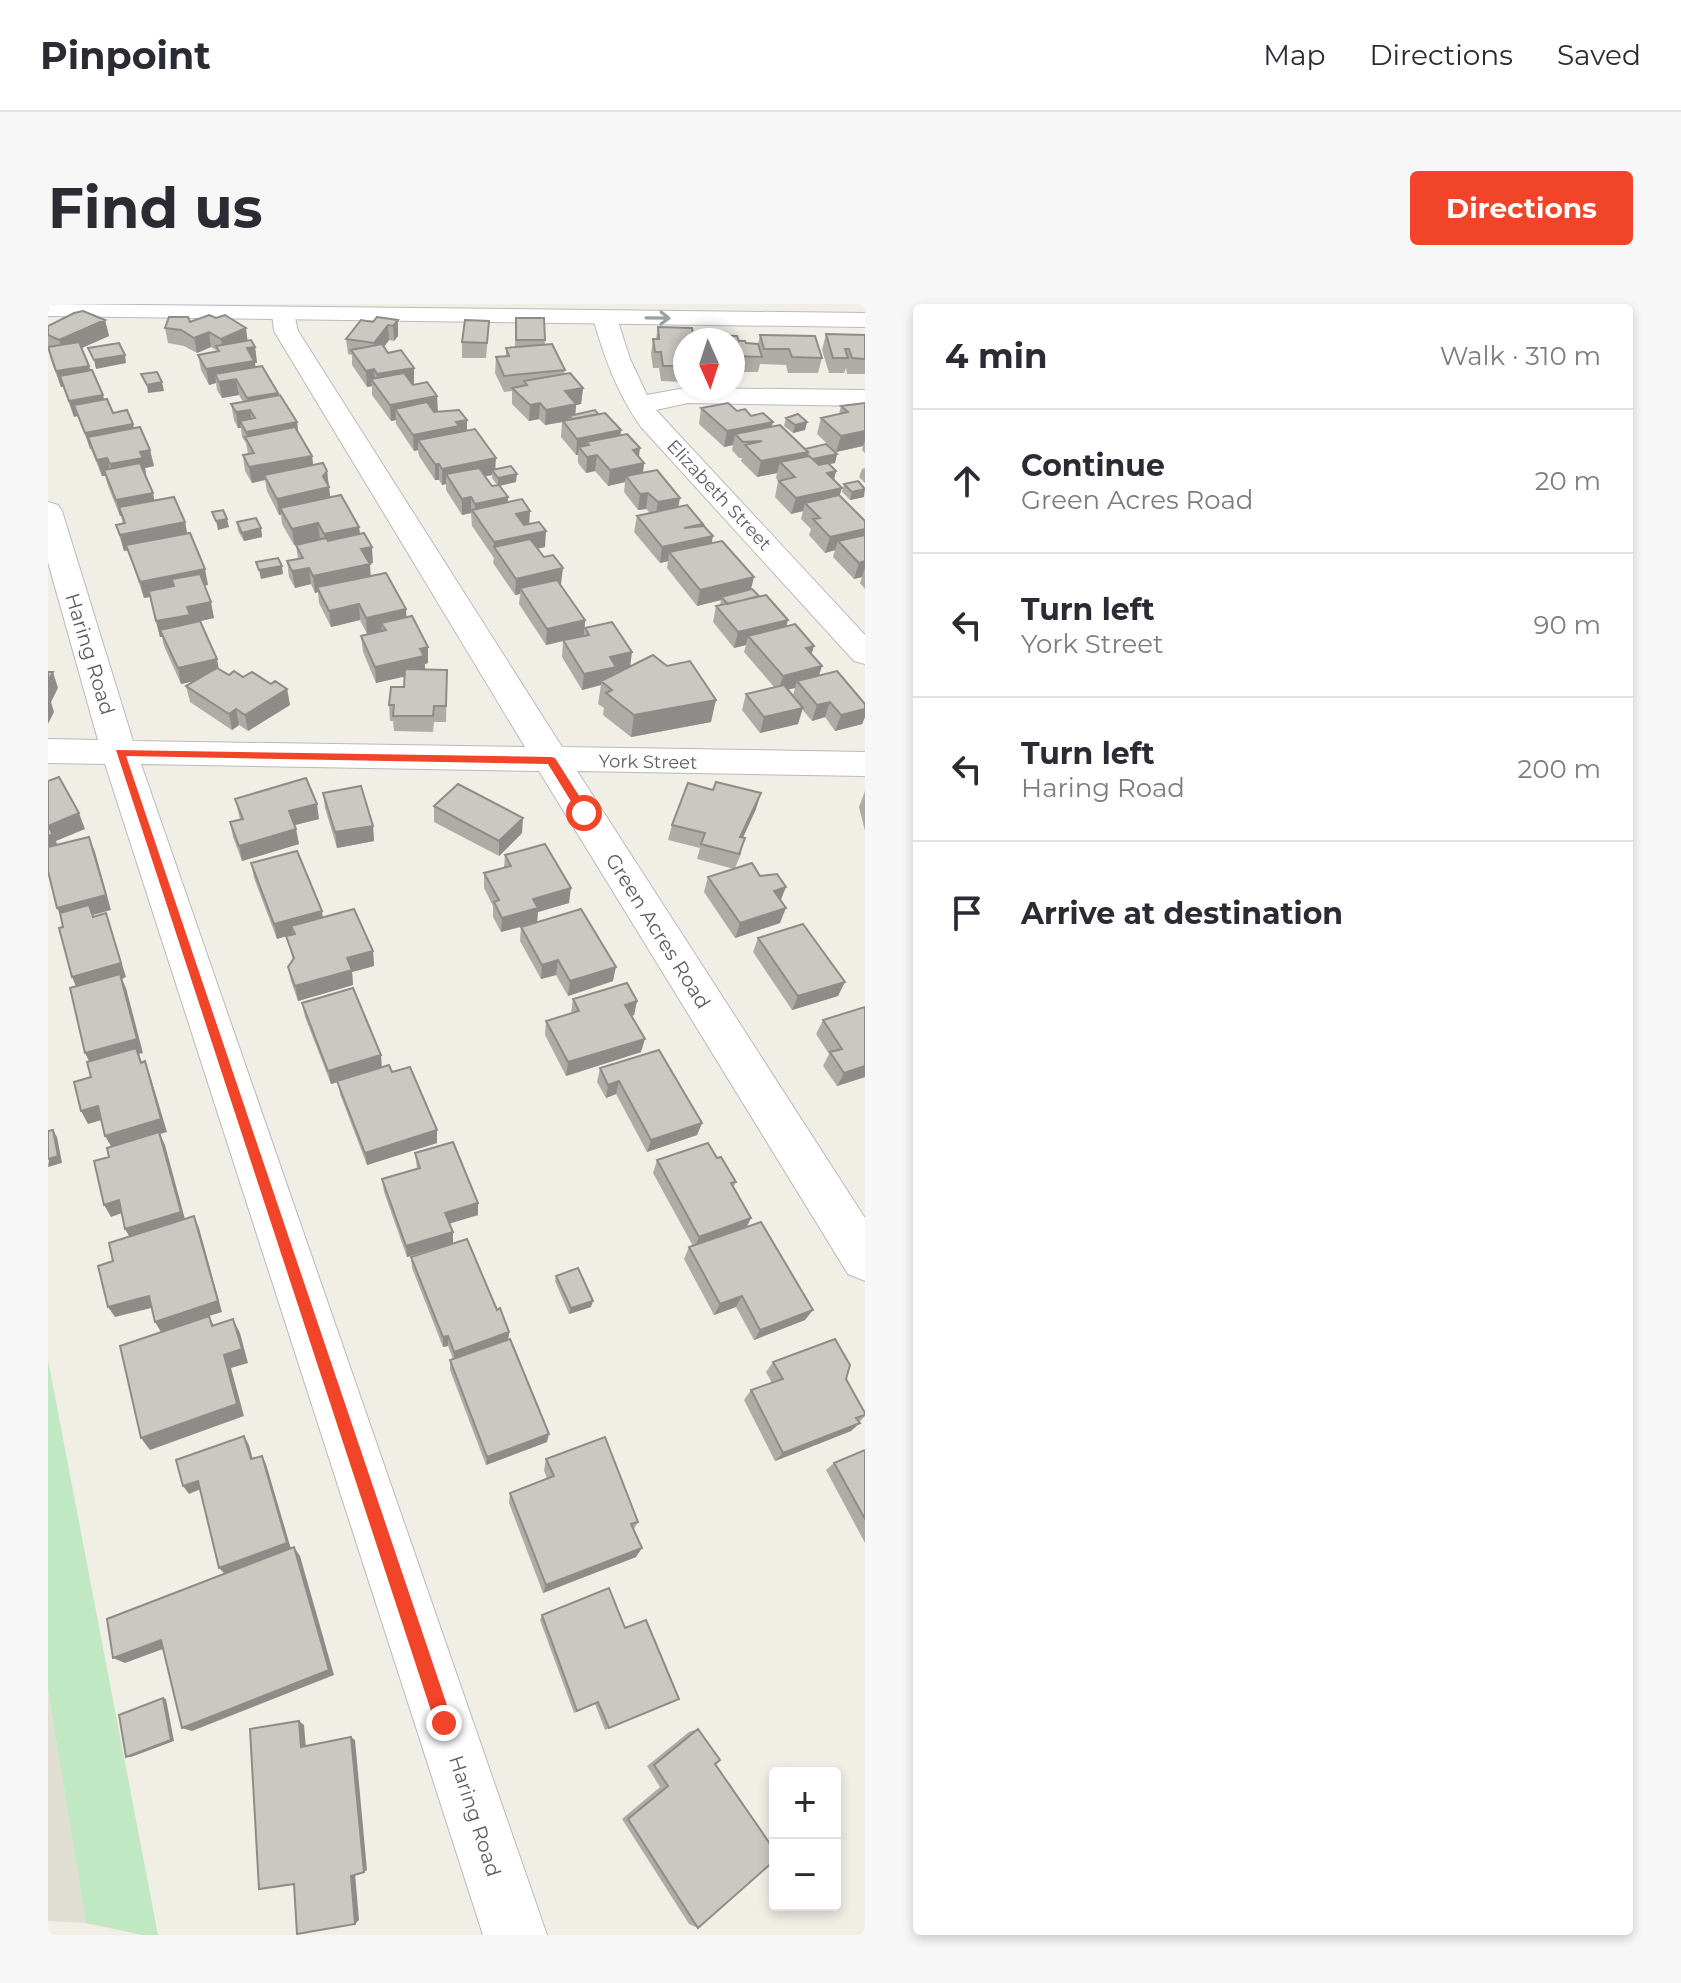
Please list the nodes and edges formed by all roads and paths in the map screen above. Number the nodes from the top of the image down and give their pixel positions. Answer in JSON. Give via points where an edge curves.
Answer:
{"nodes":[{"id":1,"x":48,"y":309,"type":"edge"},
{"id":2,"x":284,"y":314,"type":"junction"},
{"id":3,"x":605,"y":318,"type":"junction"},
{"id":4,"x":865,"y":320,"type":"edge"},
{"id":5,"x":865,"y":398,"type":"edge"},
{"id":6,"x":641,"y":407,"type":"junction"},
{"id":7,"x":48,"y":511,"type":"edge"},
{"id":8,"x":865,"y":654,"type":"edge"},
{"id":9,"x":48,"y":751,"type":"edge"},
{"id":10,"x":119,"y":752,"type":"junction"},
{"id":11,"x":551,"y":761,"type":"junction"},
{"id":12,"x":865,"y":764,"type":"edge"},
{"id":13,"x":865,"y":1259,"type":"edge"},
{"id":14,"x":515,"y":1935,"type":"edge"}],
"edges":[{"from":1,"to":2,"type":"street"},
{"from":2,"to":3,"type":"street"},
{"from":2,"to":11,"type":"street","name":"Green Acres Road","via":[[286,331]]},
{"from":3,"to":4,"type":"street","one_way":true},
{"from":3,"to":6,"type":"street","name":"Elizabeth Street","via":[[621,372]]},
{"from":5,"to":6,"type":"street","via":[[688,395]]},
{"from":6,"to":8,"type":"street","name":"Elizabeth Street"},
{"from":7,"to":10,"type":"street","name":"Haring Road"},
{"from":9,"to":10,"type":"street","name":"York Street"},
{"from":10,"to":11,"type":"street","name":"York Street"},
{"from":10,"to":14,"type":"street","name":"Haring Road"},
{"from":11,"to":12,"type":"street","name":"York Street"},
{"from":11,"to":13,"type":"street","name":"Green Acres Road"}]}
